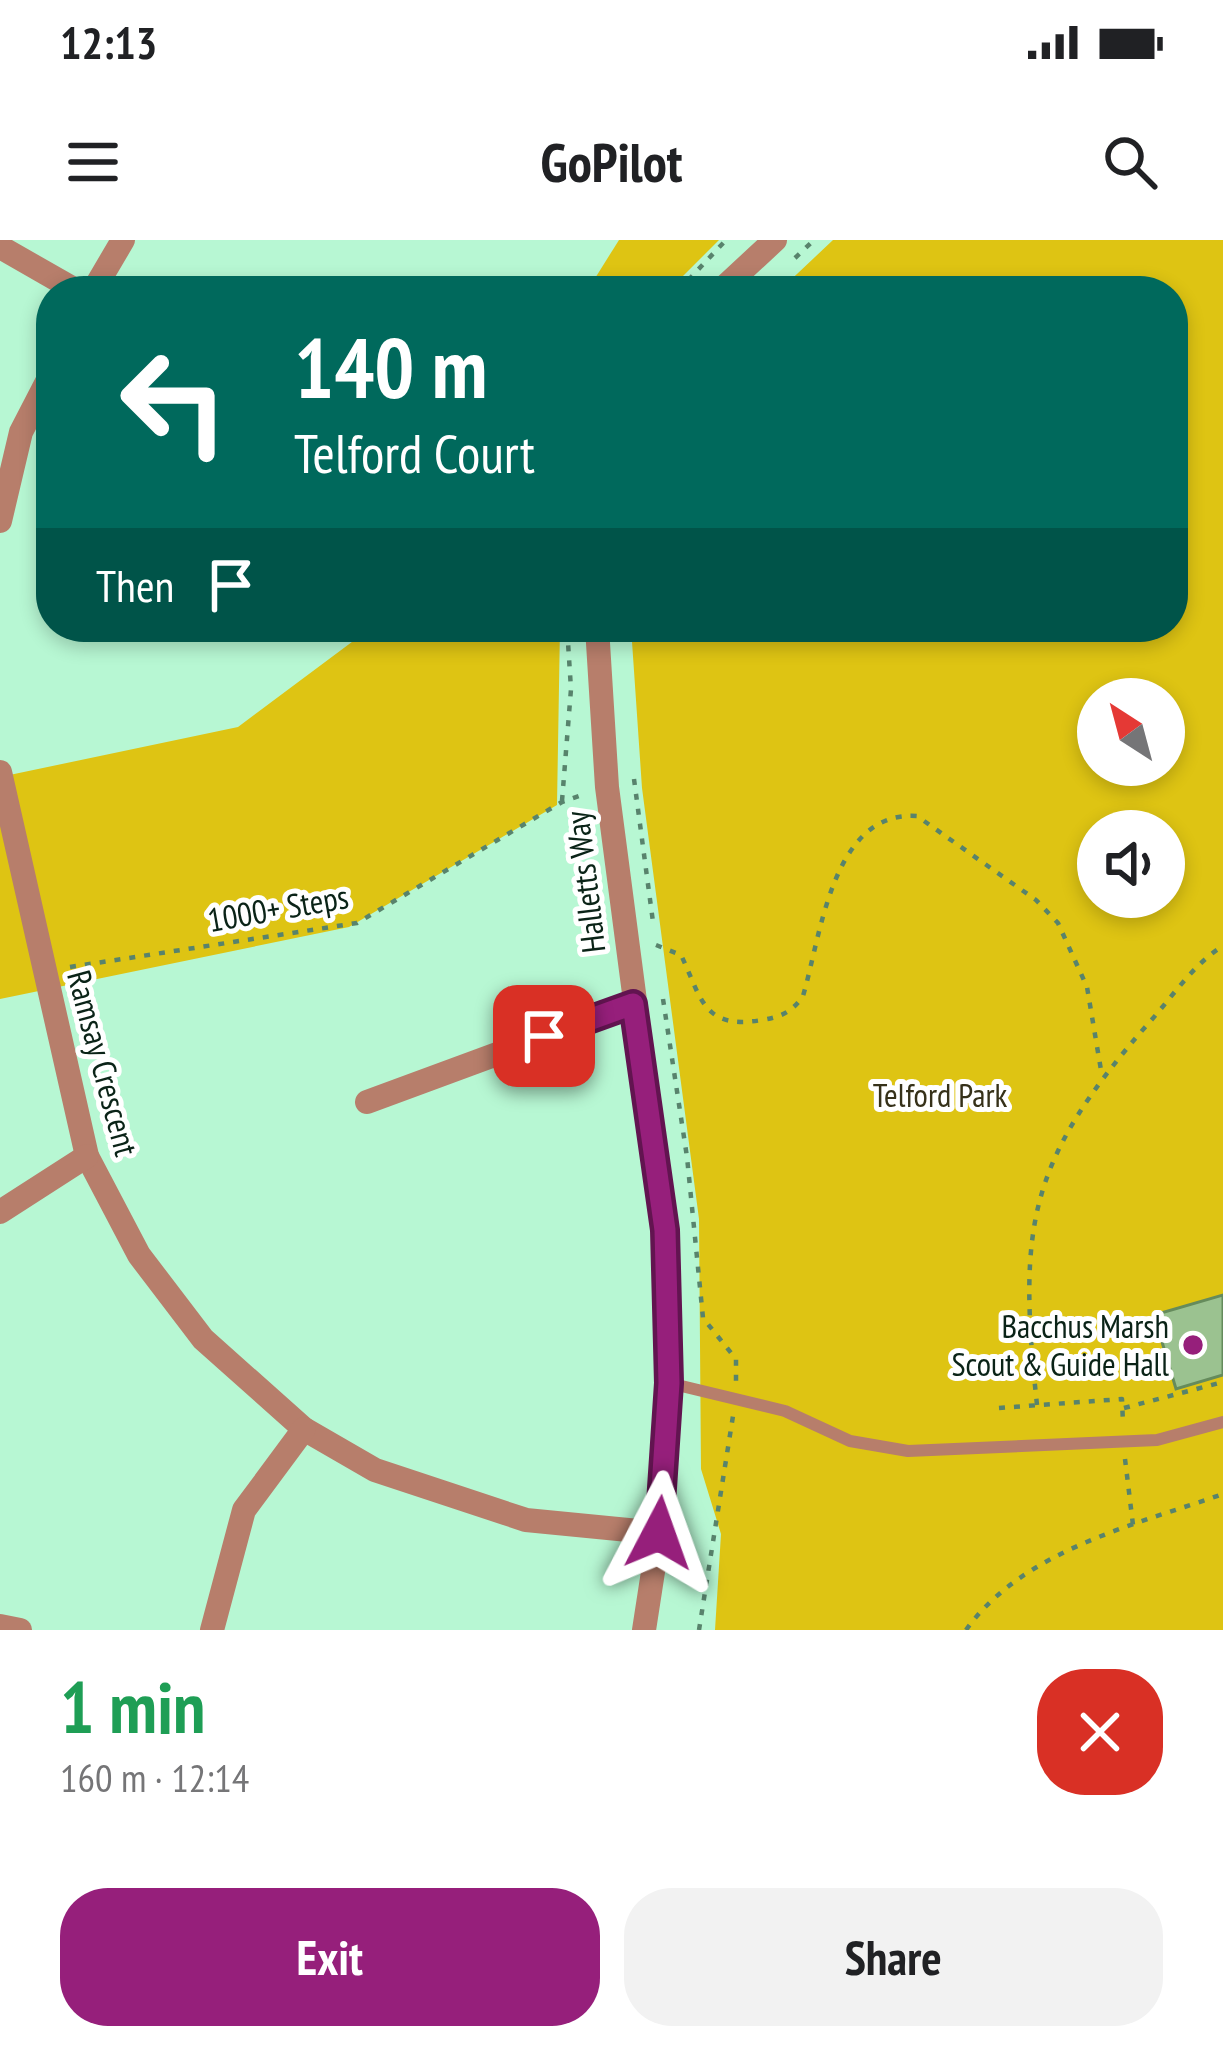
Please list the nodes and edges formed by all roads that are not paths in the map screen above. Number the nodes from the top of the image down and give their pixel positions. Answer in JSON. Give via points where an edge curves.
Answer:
{"nodes":[{"id":1,"x":123,"y":240,"type":"edge"},
{"id":2,"x":775,"y":240,"type":"edge"},
{"id":3,"x":0,"y":247,"type":"edge"},
{"id":4,"x":51,"y":276,"type":"edge"},
{"id":5,"x":102,"y":276,"type":"edge"},
{"id":6,"x":736,"y":276,"type":"edge"},
{"id":7,"x":36,"y":404,"type":"edge"},
{"id":8,"x":0,"y":521,"type":"edge"},
{"id":9,"x":599,"y":642,"type":"edge"},
{"id":10,"x":0,"y":772,"type":"edge"},
{"id":11,"x":633,"y":1004,"type":"junction"},
{"id":12,"x":368,"y":1102,"type":"dead end"},
{"id":13,"x":87,"y":1156,"type":"junction"},
{"id":14,"x":0,"y":1212,"type":"edge"},
{"id":15,"x":669,"y":1383,"type":"junction"},
{"id":16,"x":1223,"y":1422,"type":"edge"},
{"id":17,"x":304,"y":1429,"type":"junction"},
{"id":18,"x":659,"y":1533,"type":"junction"},
{"id":19,"x":0,"y":1626,"type":"edge"},
{"id":20,"x":20,"y":1630,"type":"edge"},
{"id":21,"x":212,"y":1630,"type":"edge"},
{"id":22,"x":644,"y":1630,"type":"edge"}],
"edges":[{"from":1,"to":5,"type":"street"},
{"from":2,"to":6,"type":"street"},
{"from":3,"to":4,"type":"street"},
{"from":7,"to":8,"type":"street"},
{"from":9,"to":11,"type":"street","name":"Halletts Way"},
{"from":10,"to":13,"type":"street","name":"Ramsay Crescent"},
{"from":11,"to":12,"type":"street"},
{"from":11,"to":15,"type":"street","name":"Halletts Way","via":[[665,1230]]},
{"from":13,"to":14,"type":"street"},
{"from":13,"to":17,"type":"street","name":"Ramsay Crescent","via":[[139,1255],[203,1339]]},
{"from":15,"to":16,"type":"lane","via":[[785,1411],[850,1441],[908,1451],[1157,1439]]},
{"from":15,"to":18,"type":"street","name":"Halletts Way"},
{"from":17,"to":18,"type":"street","name":"Ramsay Crescent","via":[[375,1470],[526,1520]]},
{"from":17,"to":21,"type":"street","via":[[244,1510]]},
{"from":18,"to":22,"type":"street","name":"Halletts Way"},
{"from":19,"to":20,"type":"street"}]}
